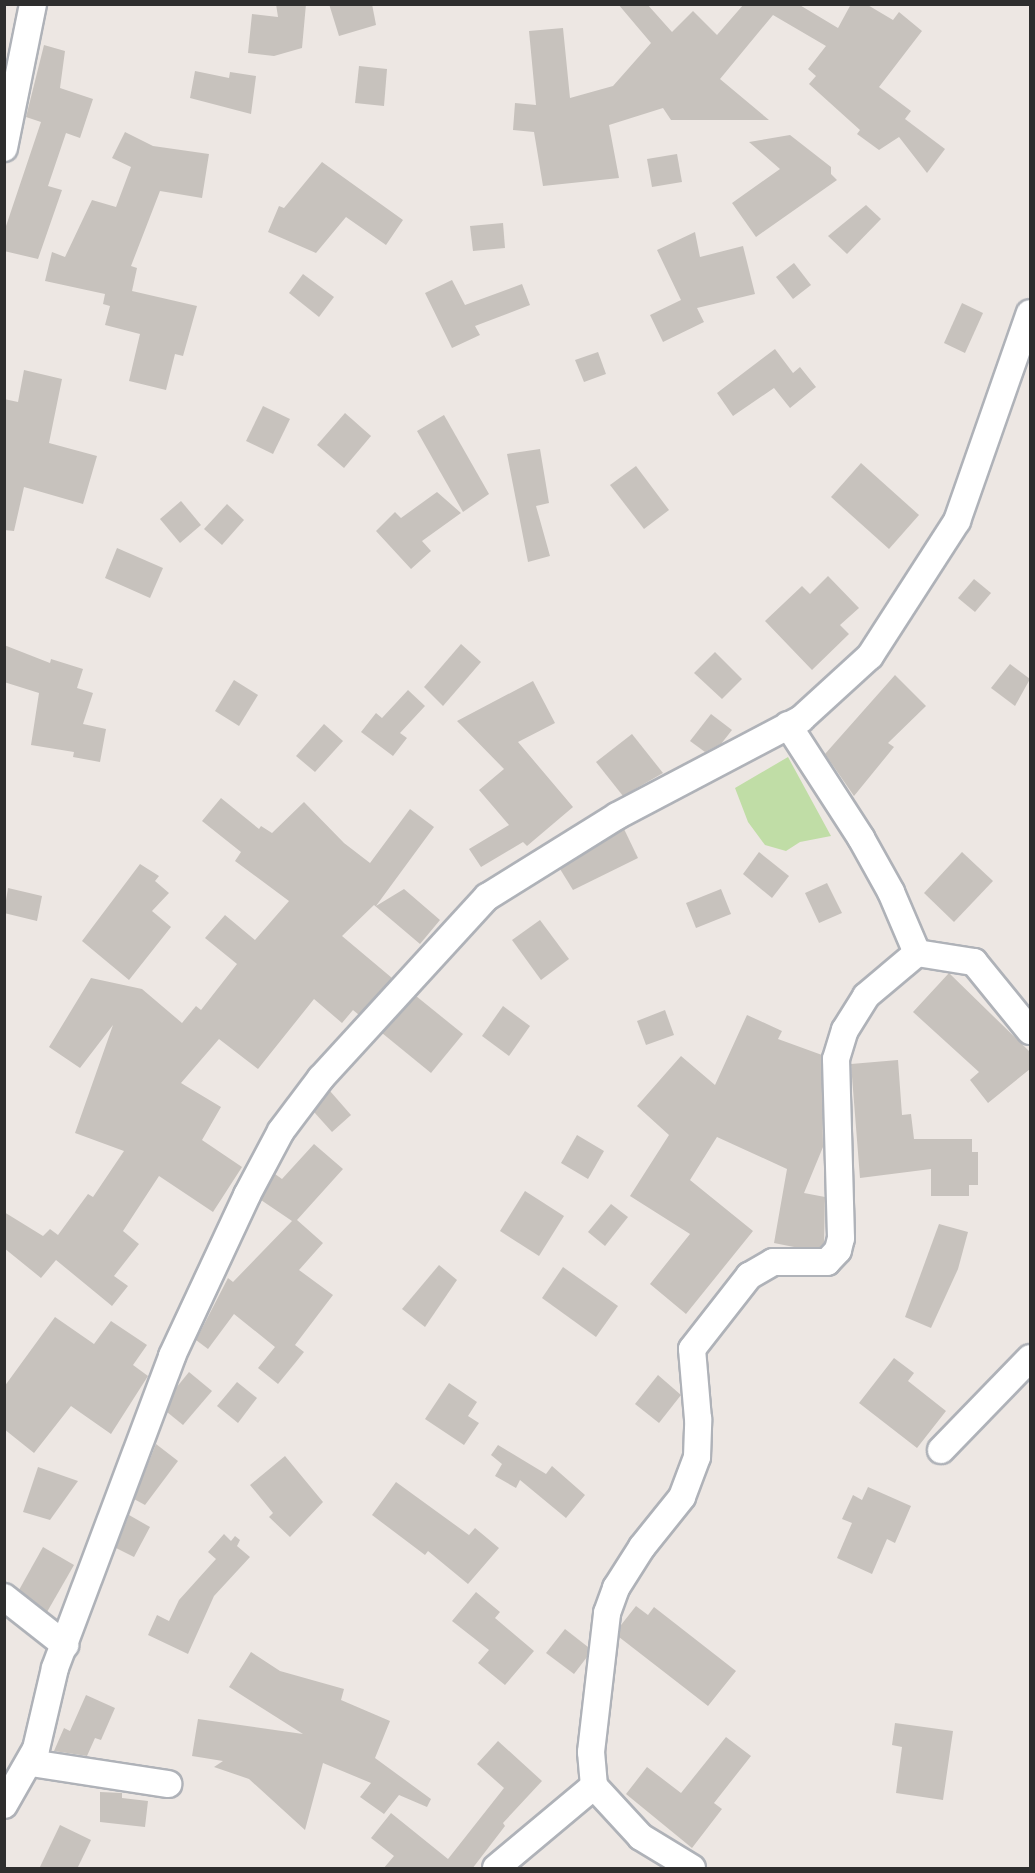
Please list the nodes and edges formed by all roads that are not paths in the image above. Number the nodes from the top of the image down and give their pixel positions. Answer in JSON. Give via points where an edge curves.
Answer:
{"nodes":[{"id":1,"x":33,"y":4,"type":"edge"},
{"id":2,"x":4,"y":148,"type":"edge"},
{"id":3,"x":1030,"y":313,"type":"edge"},
{"id":4,"x":788,"y":725,"type":"junction"},
{"id":5,"x":917,"y":953,"type":"junction"},
{"id":6,"x":1030,"y":1031,"type":"edge"},
{"id":7,"x":1030,"y":1358,"type":"edge"},
{"id":8,"x":941,"y":1450,"type":"dead end"},
{"id":9,"x":4,"y":1597,"type":"edge"},
{"id":10,"x":65,"y":1646,"type":"junction"},
{"id":11,"x":31,"y":1762,"type":"junction"},
{"id":12,"x":168,"y":1784,"type":"dead end"},
{"id":13,"x":594,"y":1786,"type":"junction"},
{"id":14,"x":4,"y":1804,"type":"edge"},
{"id":15,"x":496,"y":1869,"type":"edge"},
{"id":16,"x":692,"y":1869,"type":"edge"}],
"edges":[{"from":1,"to":2,"type":"street"},
{"from":3,"to":4,"type":"street","via":[[1006,374],[968,496],[951,531],[870,656],[842,684]]},
{"from":4,"to":5,"type":"street","via":[[866,847],[891,892]]},
{"from":4,"to":10,"type":"street","via":[[616,816],[503,885],[468,916],[303,1100],[281,1131],[247,1195],[172,1356]]},
{"from":5,"to":6,"type":"street","via":[[974,962]]},
{"from":5,"to":13,"type":"street","via":[[866,996],[845,1030],[836,1059],[842,1238],[834,1258],[827,1262],[773,1262],[749,1276],[692,1349],[697,1458],[682,1497],[616,1587],[607,1613],[591,1752]]},
{"from":7,"to":8,"type":"street"},
{"from":9,"to":10,"type":"street"},
{"from":10,"to":11,"type":"street","via":[[49,1689]]},
{"from":11,"to":12,"type":"street"},
{"from":11,"to":14,"type":"street"},
{"from":13,"to":15,"type":"street"},
{"from":13,"to":16,"type":"street","via":[[641,1837]]}]}
